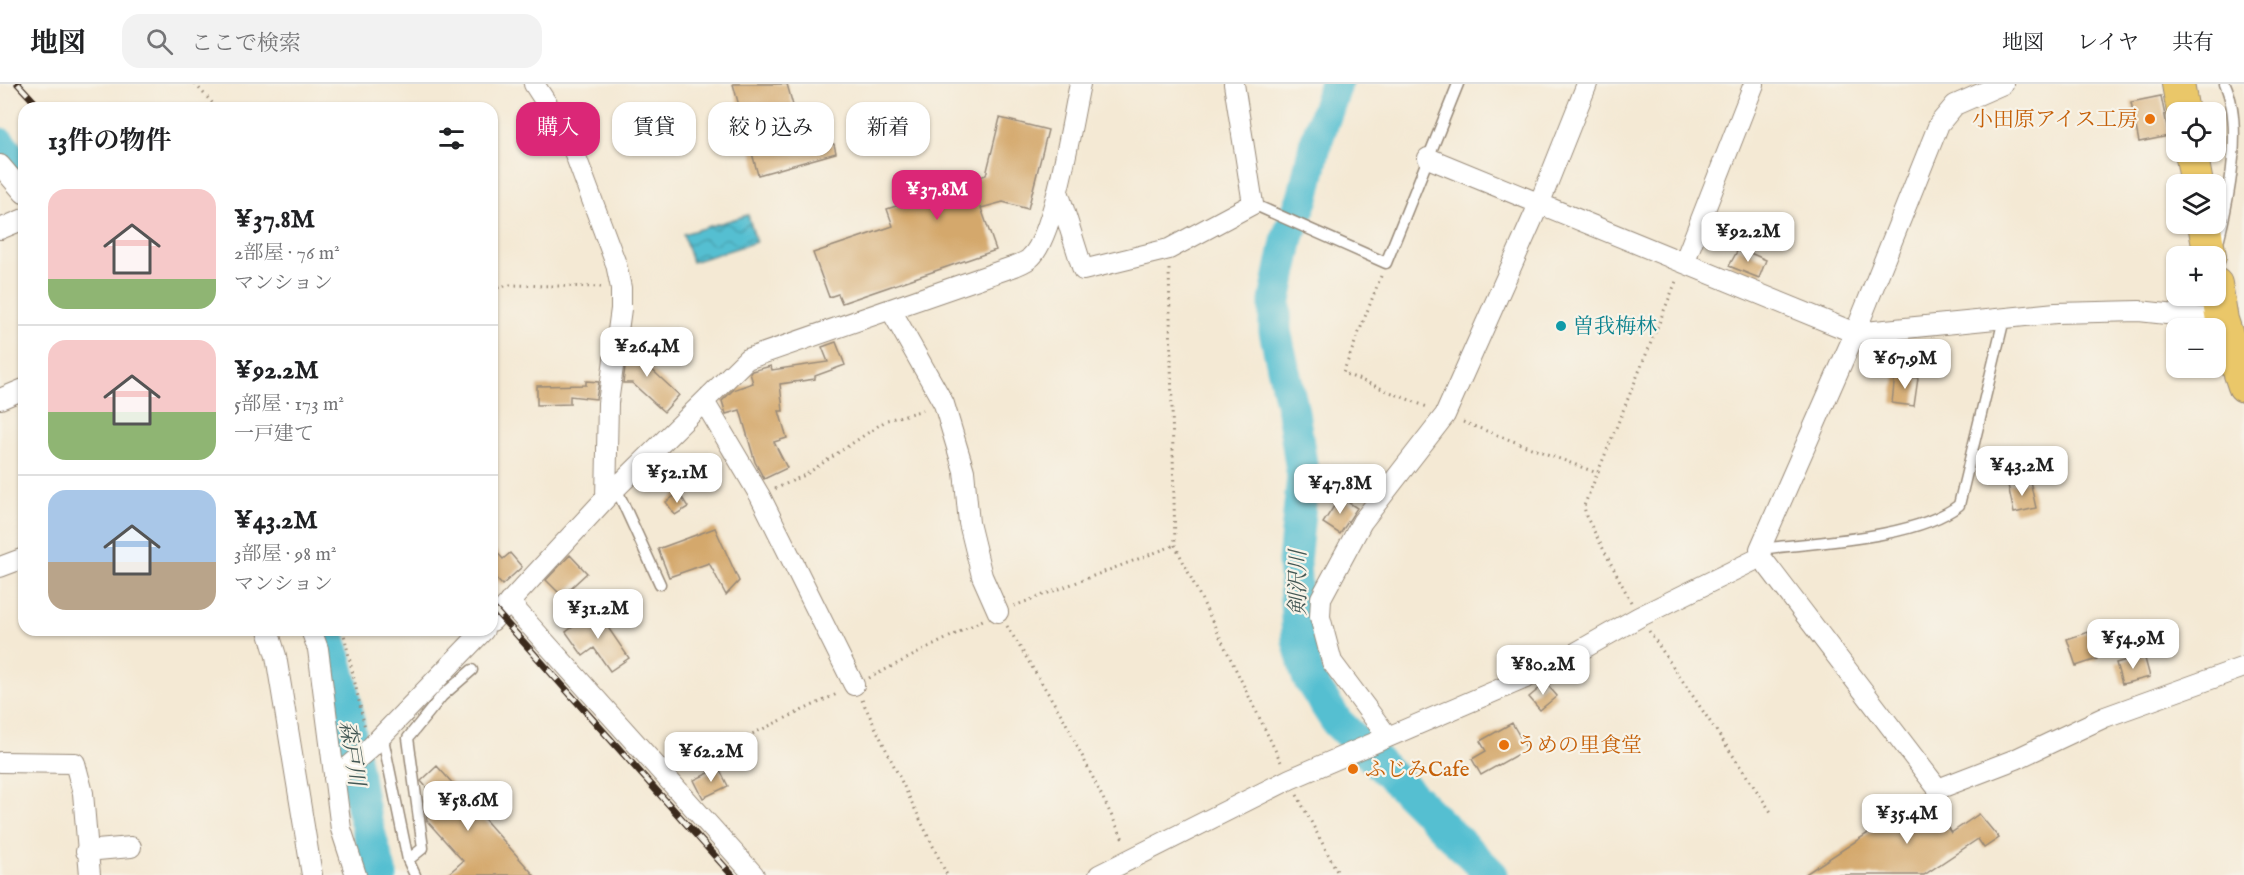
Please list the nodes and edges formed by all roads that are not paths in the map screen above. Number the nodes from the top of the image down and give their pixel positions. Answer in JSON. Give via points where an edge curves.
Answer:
{"nodes":[{"id":1,"x":534,"y":84,"type":"edge"},
{"id":2,"x":1080,"y":84,"type":"edge"},
{"id":3,"x":1234,"y":84,"type":"edge"},
{"id":4,"x":1458,"y":84,"type":"edge"},
{"id":5,"x":1587,"y":84,"type":"edge"},
{"id":6,"x":1754,"y":84,"type":"edge"},
{"id":7,"x":2003,"y":84,"type":"edge"},
{"id":8,"x":2178,"y":84,"type":"edge"},
{"id":9,"x":2225,"y":84,"type":"edge"},
{"id":10,"x":2182,"y":102,"type":"edge"},
{"id":11,"x":1428,"y":158,"type":"junction"},
{"id":12,"x":0,"y":165,"type":"edge"},
{"id":13,"x":18,"y":186,"type":"edge"},
{"id":14,"x":1058,"y":191,"type":"junction"},
{"id":15,"x":1540,"y":202,"type":"junction"},
{"id":16,"x":1253,"y":204,"type":"junction"},
{"id":17,"x":18,"y":222,"type":"edge"},
{"id":18,"x":0,"y":229,"type":"edge"},
{"id":19,"x":2215,"y":246,"type":"edge"},
{"id":20,"x":1684,"y":263,"type":"junction"},
{"id":21,"x":891,"y":310,"type":"junction"},
{"id":22,"x":2204,"y":318,"type":"edge"},
{"id":23,"x":2004,"y":319,"type":"junction"},
{"id":24,"x":2226,"y":332,"type":"edge"},
{"id":25,"x":1855,"y":333,"type":"junction"},
{"id":26,"x":2244,"y":386,"type":"edge"},
{"id":27,"x":18,"y":392,"type":"edge"},
{"id":28,"x":0,"y":399,"type":"edge"},
{"id":29,"x":705,"y":403,"type":"junction"},
{"id":30,"x":611,"y":493,"type":"junction"},
{"id":31,"x":1761,"y":553,"type":"junction"},
{"id":32,"x":18,"y":560,"type":"edge"},
{"id":33,"x":0,"y":567,"type":"edge"},
{"id":34,"x":660,"y":584,"type":"dead end"},
{"id":35,"x":509,"y":602,"type":"junction"},
{"id":36,"x":998,"y":612,"type":"road end"},
{"id":37,"x":498,"y":614,"type":"edge"},
{"id":38,"x":270,"y":636,"type":"edge"},
{"id":39,"x":313,"y":636,"type":"edge"},
{"id":40,"x":477,"y":636,"type":"edge"},
{"id":41,"x":2244,"y":667,"type":"edge"},
{"id":42,"x":472,"y":670,"type":"dead end"},
{"id":43,"x":854,"y":685,"type":"road end"},
{"id":44,"x":382,"y":734,"type":"junction"},
{"id":45,"x":1383,"y":738,"type":"junction"},
{"id":46,"x":0,"y":762,"type":"edge"},
{"id":47,"x":334,"y":779,"type":"junction"},
{"id":48,"x":132,"y":847,"type":"dead end"},
{"id":49,"x":86,"y":851,"type":"junction"},
{"id":50,"x":408,"y":860,"type":"junction"},
{"id":51,"x":90,"y":875,"type":"edge"},
{"id":52,"x":312,"y":875,"type":"edge"},
{"id":53,"x":356,"y":875,"type":"edge"},
{"id":54,"x":415,"y":875,"type":"edge"},
{"id":55,"x":754,"y":875,"type":"edge"},
{"id":56,"x":1098,"y":875,"type":"edge"}],
"edges":[{"from":1,"to":30,"type":"street","via":[[569,138],[609,243],[621,288],[608,403]]},
{"from":2,"to":14,"type":"street"},
{"from":3,"to":16,"type":"street"},
{"from":4,"to":11,"type":"lane"},
{"from":5,"to":15,"type":"street"},
{"from":6,"to":20,"type":"street"},
{"from":7,"to":25,"type":"street","via":[[1954,105],[1945,114]]},
{"from":8,"to":10,"type":"main road"},
{"from":9,"to":19,"type":"lane","via":[[2235,112],[2235,144],[2231,182]]},
{"from":11,"to":15,"type":"street"},
{"from":11,"to":16,"type":"lane","via":[[1386,263]]},
{"from":12,"to":13,"type":"street"},
{"from":14,"to":16,"type":"street","via":[[1083,270],[1168,249]]},
{"from":14,"to":21,"type":"street","via":[[1040,244],[1031,258]]},
{"from":15,"to":20,"type":"street"},
{"from":15,"to":45,"type":"street","via":[[1445,415],[1356,532],[1324,591],[1320,607],[1332,662]]},
{"from":17,"to":18,"type":"street"},
{"from":20,"to":25,"type":"street"},
{"from":21,"to":29,"type":"street","via":[[747,359]]},
{"from":21,"to":36,"type":"street","via":[[944,404],[964,471],[969,523],[982,576]]},
{"from":22,"to":23,"type":"street","via":[[2139,311]]},
{"from":23,"to":25,"type":"street"},
{"from":23,"to":31,"type":"lane","via":[[1959,506],[1936,519],[1878,534]]},
{"from":24,"to":26,"type":"main road"},
{"from":25,"to":31,"type":"street"},
{"from":27,"to":28,"type":"street"},
{"from":29,"to":30,"type":"street"},
{"from":29,"to":43,"type":"street","via":[[760,496]]},
{"from":30,"to":34,"type":"lane"},
{"from":30,"to":35,"type":"street"},
{"from":31,"to":41,"type":"street","via":[[1938,789],[2016,759],[2105,717]]},
{"from":31,"to":45,"type":"street","via":[[1549,668]]},
{"from":32,"to":33,"type":"street"},
{"from":35,"to":37,"type":"street"},
{"from":35,"to":55,"type":"street"},
{"from":38,"to":52,"type":"street"},
{"from":39,"to":47,"type":"street"},
{"from":40,"to":44,"type":"street"},
{"from":42,"to":50,"type":"lane","via":[[442,696],[408,738],[423,848]]},
{"from":44,"to":47,"type":"street"},
{"from":44,"to":50,"type":"lane"},
{"from":45,"to":56,"type":"street"},
{"from":46,"to":49,"type":"street","via":[[75,763],[83,794]]},
{"from":47,"to":53,"type":"street","via":[[341,829]]},
{"from":48,"to":49,"type":"street"},
{"from":49,"to":51,"type":"street"},
{"from":50,"to":54,"type":"lane"}]}
